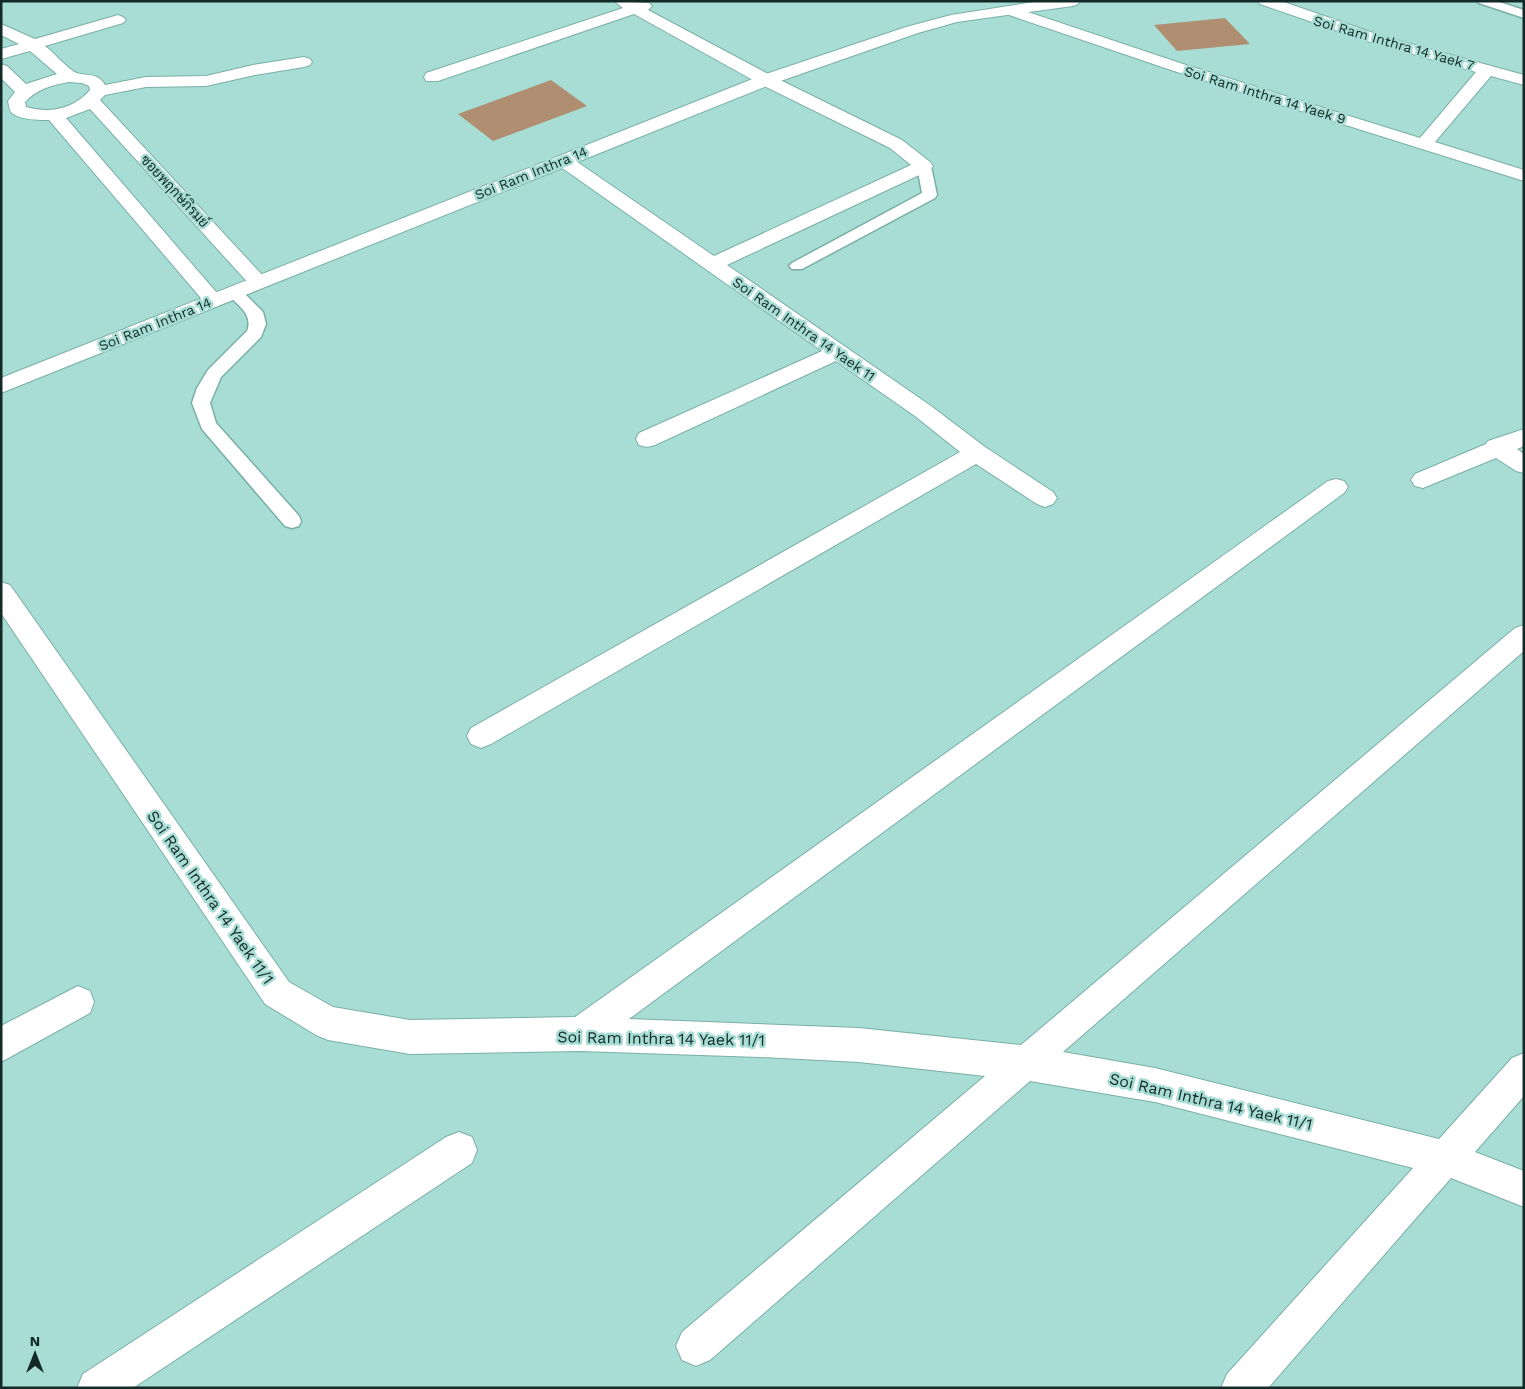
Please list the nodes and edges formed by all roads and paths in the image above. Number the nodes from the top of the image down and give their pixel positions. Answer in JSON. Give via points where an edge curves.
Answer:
{"nodes":[{"id":1,"x":658,"y":1,"type":"edge"},
{"id":2,"x":1072,"y":1,"type":"edge"},
{"id":3,"x":1265,"y":1,"type":"edge"},
{"id":4,"x":1483,"y":1,"type":"edge"},
{"id":5,"x":628,"y":5,"type":"edge"},
{"id":6,"x":1008,"y":10,"type":"junction"},
{"id":7,"x":1524,"y":14,"type":"edge"},
{"id":8,"x":118,"y":20,"type":"dead end"},
{"id":9,"x":1,"y":29,"type":"edge"},
{"id":10,"x":34,"y":45,"type":"junction"},
{"id":11,"x":1,"y":54,"type":"edge"},
{"id":12,"x":304,"y":62,"type":"dead end"},
{"id":13,"x":1,"y":69,"type":"edge"},
{"id":14,"x":1488,"y":70,"type":"junction"},
{"id":15,"x":69,"y":77,"type":"junction"},
{"id":16,"x":432,"y":77,"type":"dead end"},
{"id":17,"x":766,"y":80,"type":"junction"},
{"id":18,"x":1524,"y":80,"type":"edge"},
{"id":19,"x":24,"y":91,"type":"junction"},
{"id":20,"x":95,"y":96,"type":"junction"},
{"id":21,"x":54,"y":115,"type":"junction"},
{"id":22,"x":1424,"y":144,"type":"junction"},
{"id":23,"x":564,"y":160,"type":"junction"},
{"id":24,"x":924,"y":166,"type":"junction"},
{"id":25,"x":1518,"y":169,"type":"edge"},
{"id":26,"x":712,"y":265,"type":"junction"},
{"id":27,"x":797,"y":266,"type":"dead end"},
{"id":28,"x":258,"y":282,"type":"junction"},
{"id":29,"x":234,"y":292,"type":"junction"},
{"id":30,"x":213,"y":300,"type":"junction"},
{"id":31,"x":837,"y":352,"type":"junction"},
{"id":32,"x":1,"y":386,"type":"edge"},
{"id":33,"x":1524,"y":437,"type":"edge"},
{"id":34,"x":647,"y":439,"type":"dead end"},
{"id":35,"x":1496,"y":447,"type":"junction"},
{"id":36,"x":977,"y":453,"type":"junction"},
{"id":37,"x":1524,"y":466,"type":"edge"},
{"id":38,"x":1423,"y":480,"type":"dead end"},
{"id":39,"x":1336,"y":487,"type":"dead end"},
{"id":40,"x":1045,"y":498,"type":"dead end"},
{"id":41,"x":292,"y":521,"type":"dead end"},
{"id":42,"x":1,"y":592,"type":"edge"},
{"id":43,"x":1524,"y":635,"type":"edge"},
{"id":44,"x":481,"y":736,"type":"dead end"},
{"id":45,"x":78,"y":1002,"type":"dead end"},
{"id":46,"x":580,"y":1034,"type":"junction"},
{"id":47,"x":2,"y":1041,"type":"edge"},
{"id":48,"x":1027,"y":1063,"type":"junction"},
{"id":49,"x":1524,"y":1070,"type":"edge"},
{"id":50,"x":459,"y":1150,"type":"dead end"},
{"id":51,"x":1445,"y":1158,"type":"junction"},
{"id":52,"x":1524,"y":1189,"type":"edge"},
{"id":53,"x":696,"y":1346,"type":"dead end"},
{"id":54,"x":97,"y":1388,"type":"edge"},
{"id":55,"x":1241,"y":1388,"type":"edge"}],
"edges":[{"from":1,"to":5,"type":"street"},
{"from":2,"to":6,"type":"street","name":"Soi Ram Inthra 14"},
{"from":3,"to":14,"type":"street","name":"Soi Ram Inthra 14 Yaek 7","via":[[1376,39]]},
{"from":4,"to":7,"type":"lane"},
{"from":5,"to":16,"type":"street"},
{"from":5,"to":17,"type":"street"},
{"from":6,"to":17,"type":"street","name":"Soi Ram Inthra 14","via":[[956,18],[912,30]]},
{"from":6,"to":22,"type":"street","name":"Soi Ram Inthra 14 Yaek 9"},
{"from":8,"to":10,"type":"street"},
{"from":9,"to":10,"type":"street"},
{"from":10,"to":11,"type":"street"},
{"from":10,"to":15,"type":"street"},
{"from":12,"to":20,"type":"street","via":[[225,78],[146,82]]},
{"from":13,"to":19,"type":"street"},
{"from":14,"to":18,"type":"street","name":"Soi Ram Inthra 14 Yaek 7"},
{"from":14,"to":22,"type":"street"},
{"from":15,"to":19,"type":"street","name":"ซอยพฤกษ์ภิรมย์","via":[[36,84]]},
{"from":15,"to":20,"type":"street","name":"ซอยพฤกษ์ภิรมย์","via":[[85,78],[96,84]]},
{"from":17,"to":23,"type":"street","name":"Soi Ram Inthra 14"},
{"from":17,"to":24,"type":"street","via":[[896,144]]},
{"from":19,"to":21,"type":"street","via":[[16,101],[13,114]]},
{"from":20,"to":21,"type":"street","via":[[76,110]]},
{"from":20,"to":28,"type":"street","name":"ซอยพฤกษ์ภิรมย์"},
{"from":21,"to":30,"type":"street"},
{"from":22,"to":25,"type":"street","name":"Soi Ram Inthra 14 Yaek 9"},
{"from":23,"to":26,"type":"street","name":"Soi Ram Inthra 14 Yaek 11"},
{"from":23,"to":28,"type":"street","name":"Soi Ram Inthra 14"},
{"from":24,"to":26,"type":"street"},
{"from":24,"to":27,"type":"lane","via":[[930,195]]},
{"from":26,"to":31,"type":"street","name":"Soi Ram Inthra 14 Yaek 11"},
{"from":28,"to":29,"type":"street","name":"Soi Ram Inthra 14"},
{"from":29,"to":30,"type":"street","name":"Soi Ram Inthra 14"},
{"from":29,"to":41,"type":"lane","via":[[257,316],[258,324],[255,333],[214,374],[202,403],[208,426]]},
{"from":30,"to":32,"type":"street","name":"Soi Ram Inthra 14"},
{"from":31,"to":34,"type":"street"},
{"from":31,"to":36,"type":"street","name":"Soi Ram Inthra 14 Yaek 11"},
{"from":33,"to":35,"type":"street"},
{"from":35,"to":37,"type":"street"},
{"from":35,"to":38,"type":"street"},
{"from":36,"to":40,"type":"street","name":"Soi Ram Inthra 14 Yaek 11"},
{"from":36,"to":44,"type":"street"},
{"from":39,"to":46,"type":"street"},
{"from":42,"to":46,"type":"street","name":"Soi Ram Inthra 14 Yaek 11/1","via":[[277,993],[328,1023],[410,1037]]},
{"from":43,"to":48,"type":"street"},
{"from":45,"to":47,"type":"street"},
{"from":46,"to":48,"type":"street","name":"Soi Ram Inthra 14 Yaek 11/1","via":[[859,1045]]},
{"from":48,"to":51,"type":"street","name":"Soi Ram Inthra 14 Yaek 11/1","via":[[1155,1085]]},
{"from":48,"to":53,"type":"street"},
{"from":49,"to":51,"type":"street"},
{"from":50,"to":54,"type":"street"},
{"from":51,"to":52,"type":"street","name":"Soi Ram Inthra 14 Yaek 11/1"},
{"from":51,"to":55,"type":"street"}]}
